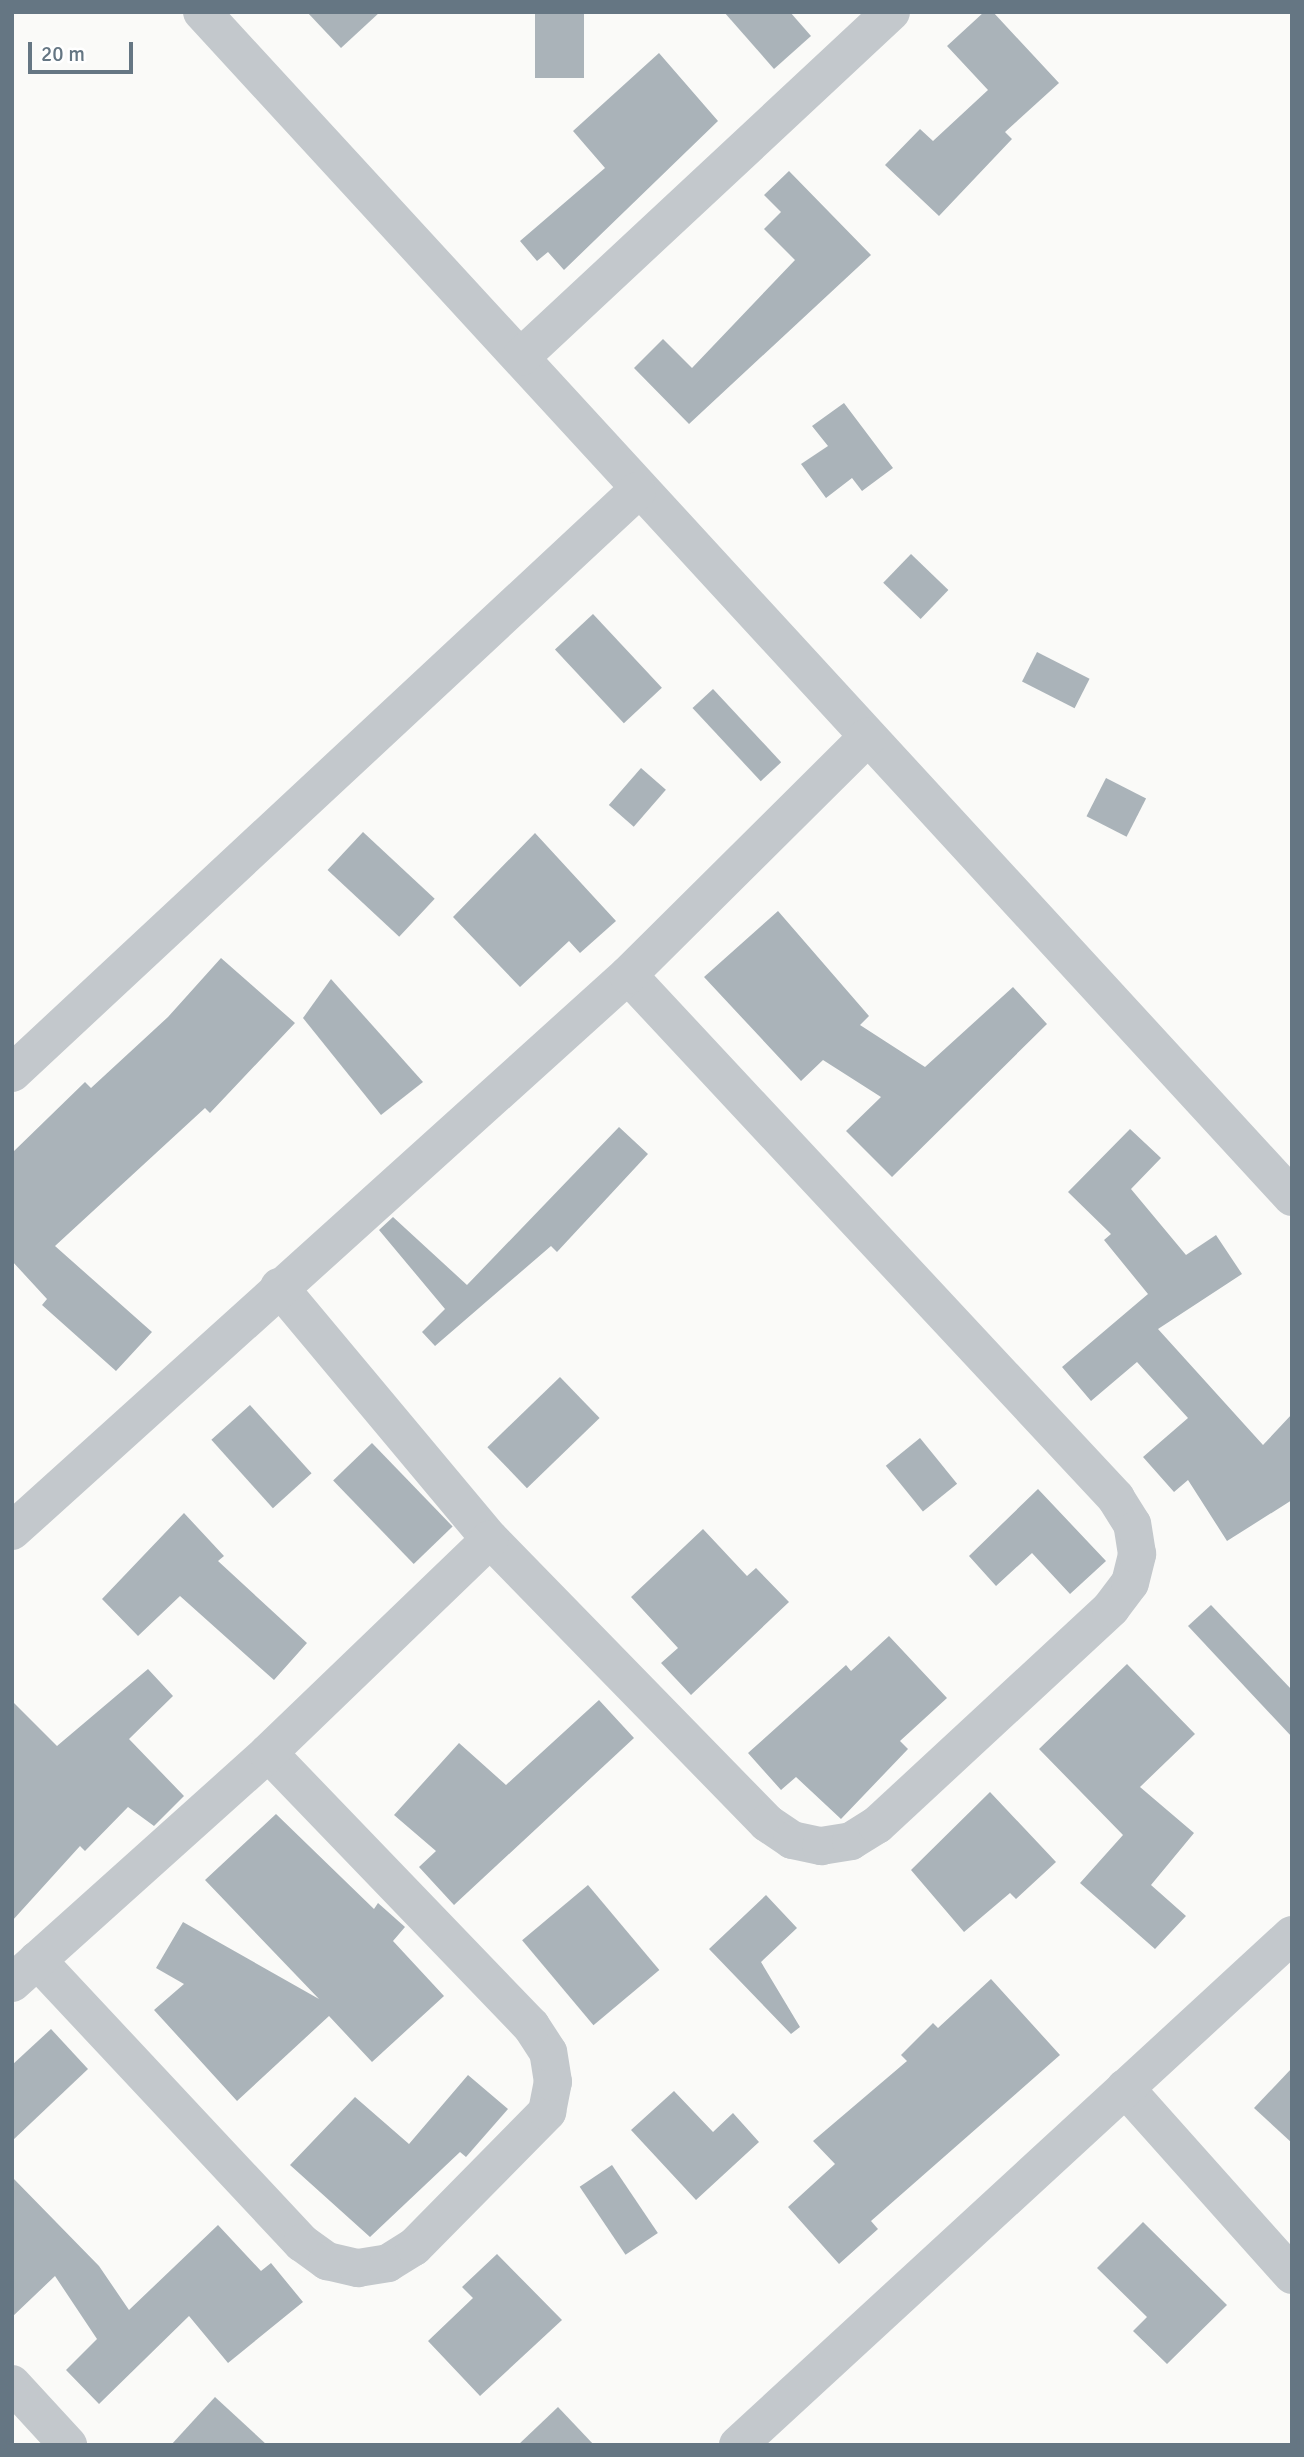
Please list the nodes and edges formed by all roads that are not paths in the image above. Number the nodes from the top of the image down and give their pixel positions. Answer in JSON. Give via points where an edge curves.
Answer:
{"nodes":[{"id":1,"x":202,"y":12,"type":"edge"},
{"id":2,"x":891,"y":12,"type":"edge"},
{"id":3,"x":522,"y":357,"type":"junction"},
{"id":4,"x":637,"y":491,"type":"junction"},
{"id":5,"x":868,"y":737,"type":"junction"},
{"id":6,"x":628,"y":975,"type":"junction"},
{"id":7,"x":12,"y":1073,"type":"edge"},
{"id":8,"x":1292,"y":1197,"type":"edge"},
{"id":9,"x":279,"y":1287,"type":"junction"},
{"id":10,"x":12,"y":1531,"type":"edge"},
{"id":11,"x":490,"y":1539,"type":"junction"},
{"id":12,"x":268,"y":1753,"type":"junction"},
{"id":13,"x":1292,"y":1935,"type":"edge"},
{"id":14,"x":25,"y":1971,"type":"edge"},
{"id":15,"x":1125,"y":2088,"type":"junction"},
{"id":16,"x":1292,"y":2275,"type":"edge"},
{"id":17,"x":12,"y":2384,"type":"edge"},
{"id":18,"x":68,"y":2445,"type":"edge"},
{"id":19,"x":738,"y":2445,"type":"edge"}],
"edges":[{"from":1,"to":3,"type":"street"},
{"from":2,"to":3,"type":"street"},
{"from":3,"to":4,"type":"street"},
{"from":4,"to":5,"type":"street"},
{"from":4,"to":7,"type":"street"},
{"from":5,"to":6,"type":"street"},
{"from":5,"to":8,"type":"street"},
{"from":6,"to":9,"type":"street"},
{"from":6,"to":11,"type":"street","via":[[1116,1498],[1132,1524],[1132,1574],[1111,1608],[877,1825],[851,1841],[821,1846],[792,1840],[767,1823]]},
{"from":9,"to":10,"type":"street"},
{"from":9,"to":11,"type":"street"},
{"from":11,"to":12,"type":"street"},
{"from":12,"to":14,"type":"street"},
{"from":12,"to":14,"type":"street","via":[[531,2026],[548,2052],[553,2082],[547,2112],[529,2137],[414,2247],[388,2263],[358,2268],[327,2261],[302,2243]]},
{"from":13,"to":15,"type":"street"},
{"from":15,"to":16,"type":"street"},
{"from":15,"to":19,"type":"street"},
{"from":17,"to":18,"type":"street"}]}
